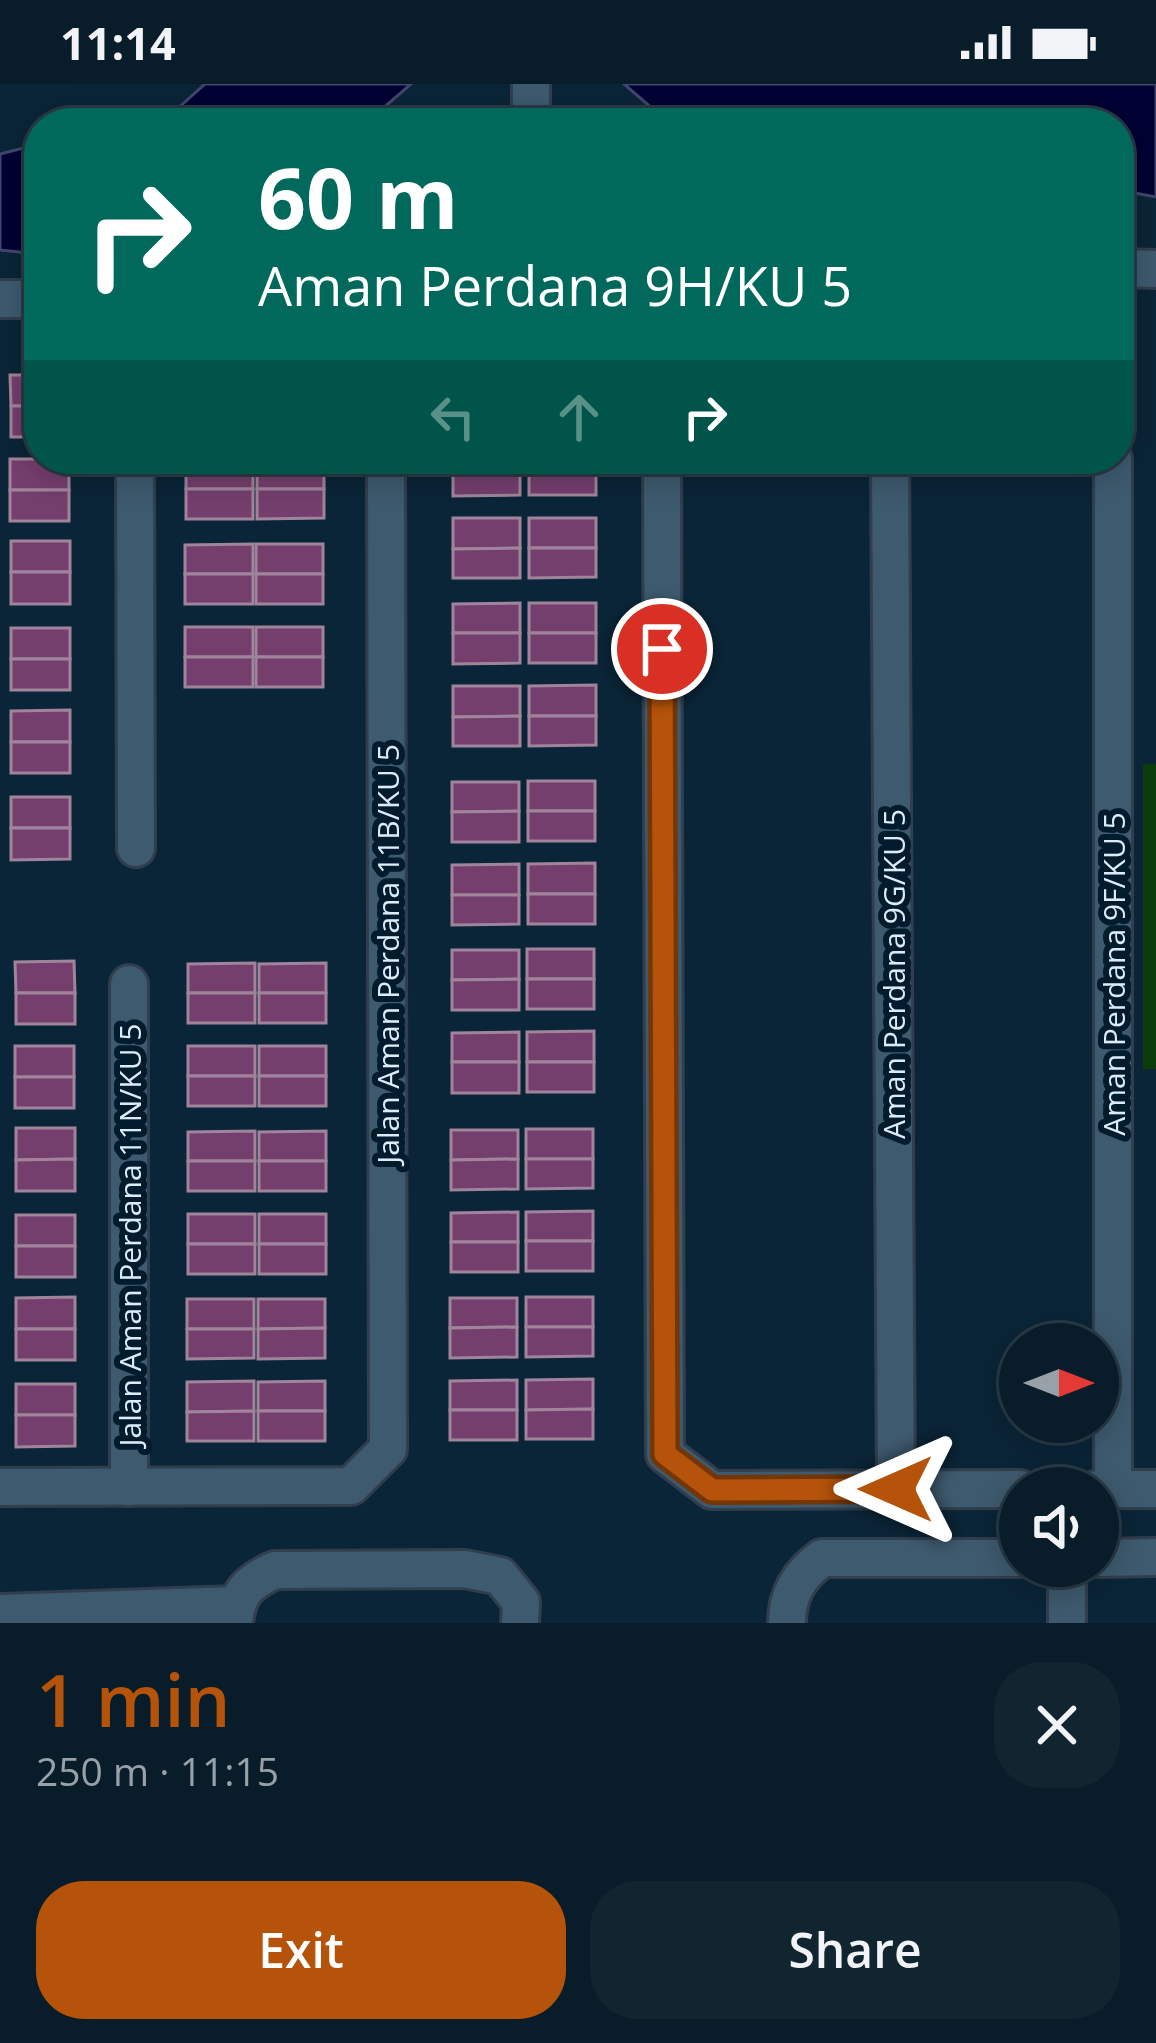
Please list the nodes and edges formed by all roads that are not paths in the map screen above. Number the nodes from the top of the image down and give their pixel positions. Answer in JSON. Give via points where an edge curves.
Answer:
{"nodes":[{"id":1,"x":135,"y":474,"type":"edge"},
{"id":2,"x":386,"y":474,"type":"edge"},
{"id":3,"x":662,"y":474,"type":"edge"},
{"id":4,"x":890,"y":474,"type":"edge"},
{"id":5,"x":1113,"y":474,"type":"edge"},
{"id":6,"x":136,"y":848,"type":"dead end"},
{"id":7,"x":129,"y":984,"type":"dead end"},
{"id":8,"x":1106,"y":1467,"type":"edge"},
{"id":9,"x":0,"y":1487,"type":"edge"},
{"id":10,"x":129,"y":1487,"type":"junction"},
{"id":11,"x":896,"y":1489,"type":"junction"},
{"id":12,"x":999,"y":1489,"type":"edge"},
{"id":13,"x":1119,"y":1489,"type":"edge"},
{"id":14,"x":1156,"y":1489,"type":"edge"},
{"id":15,"x":1156,"y":1557,"type":"edge"},
{"id":16,"x":999,"y":1558,"type":"edge"},
{"id":17,"x":1119,"y":1558,"type":"edge"},
{"id":18,"x":1067,"y":1587,"type":"edge"},
{"id":19,"x":0,"y":1613,"type":"edge"},
{"id":20,"x":235,"y":1614,"type":"edge"},
{"id":21,"x":520,"y":1623,"type":"edge"},
{"id":22,"x":787,"y":1623,"type":"edge"},
{"id":23,"x":1067,"y":1623,"type":"edge"}],
"edges":[{"from":1,"to":6,"type":"street"},
{"from":2,"to":10,"type":"street","name":"Jalan Aman Perdana 11B/KU 5","via":[[388,1450],[351,1486]]},
{"from":3,"to":11,"type":"street","via":[[665,1454],[712,1490]]},
{"from":4,"to":11,"type":"street","name":"Aman Perdana 9G/KU 5"},
{"from":5,"to":8,"type":"street","name":"Aman Perdana 9F/KU 5"},
{"from":7,"to":10,"type":"street","name":"Jalan Aman Perdana 11N/KU 5"},
{"from":9,"to":10,"type":"street"},
{"from":11,"to":12,"type":"street"},
{"from":13,"to":14,"type":"street"},
{"from":15,"to":17,"type":"street"},
{"from":16,"to":22,"type":"street","via":[[822,1558],[802,1573]]},
{"from":18,"to":23,"type":"street"},
{"from":19,"to":20,"type":"street"},
{"from":20,"to":21,"type":"street","via":[[249,1582],[275,1570],[465,1569],[500,1576],[521,1602]]}]}
